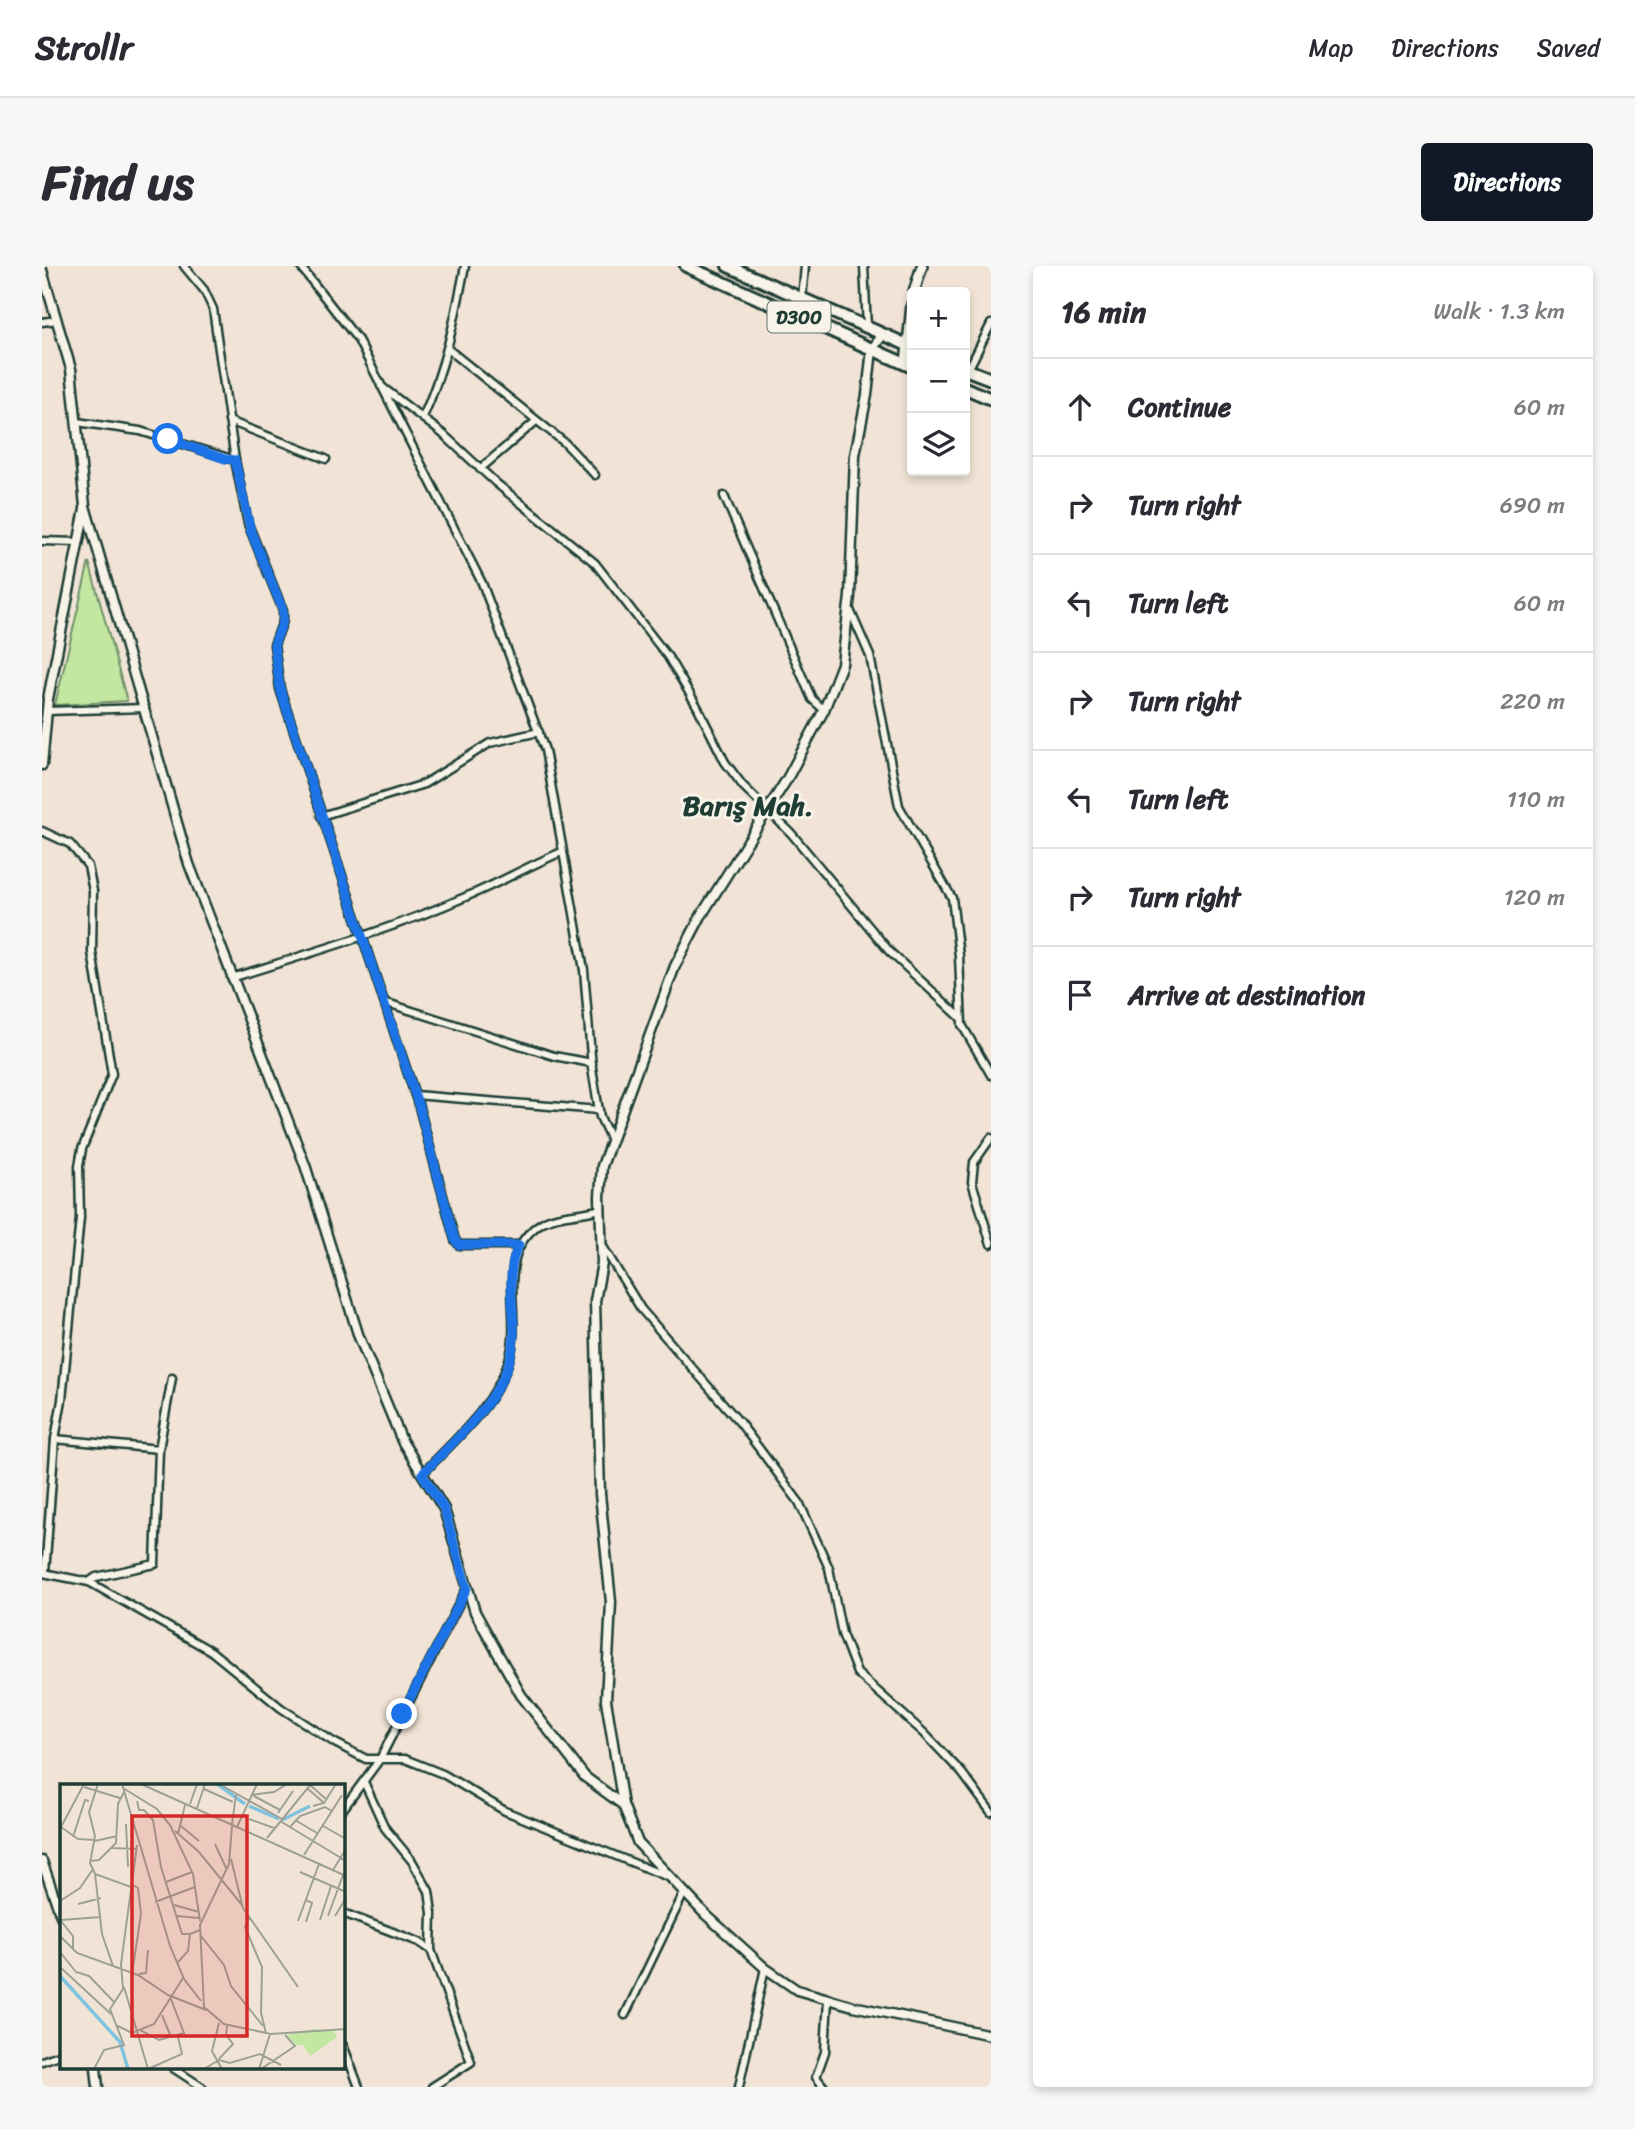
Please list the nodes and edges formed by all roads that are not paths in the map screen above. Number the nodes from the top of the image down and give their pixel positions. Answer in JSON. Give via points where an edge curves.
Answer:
{"nodes":[{"id":1,"x":184,"y":266,"type":"edge"},
{"id":2,"x":300,"y":266,"type":"edge"},
{"id":3,"x":465,"y":266,"type":"edge"},
{"id":4,"x":686,"y":266,"type":"edge"},
{"id":5,"x":728,"y":266,"type":"edge"},
{"id":6,"x":805,"y":266,"type":"edge"},
{"id":7,"x":864,"y":266,"type":"edge"},
{"id":8,"x":922,"y":266,"type":"edge"},
{"id":9,"x":42,"y":270,"type":"edge"},
{"id":10,"x":916,"y":287,"type":"edge"},
{"id":11,"x":802,"y":300,"type":"junction"},
{"id":12,"x":57,"y":320,"type":"junction"},
{"id":13,"x":42,"y":323,"type":"edge"},
{"id":14,"x":991,"y":324,"type":"edge"},
{"id":15,"x":867,"y":330,"type":"junction"},
{"id":16,"x":882,"y":336,"type":"junction"},
{"id":17,"x":907,"y":345,"type":"edge"},
{"id":18,"x":448,"y":349,"type":"junction"},
{"id":19,"x":872,"y":349,"type":"junction"},
{"id":20,"x":970,"y":362,"type":"edge"},
{"id":21,"x":907,"y":365,"type":"edge"},
{"id":22,"x":970,"y":371,"type":"edge"},
{"id":23,"x":991,"y":379,"type":"edge"},
{"id":24,"x":380,"y":386,"type":"junction"},
{"id":25,"x":970,"y":390,"type":"edge"},
{"id":26,"x":991,"y":399,"type":"edge"},
{"id":27,"x":423,"y":417,"type":"junction"},
{"id":28,"x":229,"y":421,"type":"junction"},
{"id":29,"x":77,"y":422,"type":"junction"},
{"id":30,"x":535,"y":422,"type":"junction"},
{"id":31,"x":326,"y":459,"type":"dead end"},
{"id":32,"x":235,"y":460,"type":"junction"},
{"id":33,"x":480,"y":469,"type":"junction"},
{"id":34,"x":595,"y":475,"type":"dead end"},
{"id":35,"x":724,"y":496,"type":"dead end"},
{"id":36,"x":85,"y":506,"type":"junction"},
{"id":37,"x":42,"y":541,"type":"edge"},
{"id":38,"x":79,"y":542,"type":"junction"},
{"id":39,"x":849,"y":609,"type":"junction"},
{"id":40,"x":46,"y":687,"type":"edge"},
{"id":41,"x":145,"y":708,"type":"junction"},
{"id":42,"x":824,"y":710,"type":"junction"},
{"id":43,"x":47,"y":711,"type":"junction"},
{"id":44,"x":539,"y":732,"type":"junction"},
{"id":45,"x":42,"y":765,"type":"edge"},
{"id":46,"x":769,"y":808,"type":"junction"},
{"id":47,"x":321,"y":816,"type":"junction"},
{"id":48,"x":42,"y":831,"type":"edge"},
{"id":49,"x":562,"y":852,"type":"junction"},
{"id":50,"x":361,"y":937,"type":"junction"},
{"id":51,"x":231,"y":978,"type":"junction"},
{"id":52,"x":384,"y":1002,"type":"junction"},
{"id":53,"x":961,"y":1018,"type":"junction"},
{"id":54,"x":592,"y":1063,"type":"junction"},
{"id":55,"x":991,"y":1075,"type":"edge"},
{"id":56,"x":415,"y":1095,"type":"junction"},
{"id":57,"x":599,"y":1110,"type":"junction"},
{"id":58,"x":991,"y":1138,"type":"edge"},
{"id":59,"x":611,"y":1140,"type":"junction"},
{"id":60,"x":600,"y":1209,"type":"junction"},
{"id":61,"x":601,"y":1244,"type":"junction"},
{"id":62,"x":991,"y":1244,"type":"edge"},
{"id":63,"x":519,"y":1245,"type":"junction"},
{"id":64,"x":172,"y":1378,"type":"dead end"},
{"id":65,"x":55,"y":1439,"type":"junction"},
{"id":66,"x":159,"y":1449,"type":"junction"},
{"id":67,"x":422,"y":1474,"type":"junction"},
{"id":68,"x":44,"y":1573,"type":"edge"},
{"id":69,"x":89,"y":1582,"type":"junction"},
{"id":70,"x":467,"y":1588,"type":"junction"},
{"id":71,"x":380,"y":1759,"type":"junction"},
{"id":72,"x":364,"y":1782,"type":"junction"},
{"id":73,"x":623,"y":1805,"type":"junction"},
{"id":74,"x":345,"y":1806,"type":"edge"},
{"id":75,"x":991,"y":1812,"type":"edge"},
{"id":76,"x":42,"y":1861,"type":"edge"},
{"id":77,"x":668,"y":1877,"type":"junction"},
{"id":78,"x":684,"y":1893,"type":"junction"},
{"id":79,"x":60,"y":1913,"type":"edge"},
{"id":80,"x":345,"y":1914,"type":"edge"},
{"id":81,"x":431,"y":1950,"type":"junction"},
{"id":82,"x":765,"y":1968,"type":"junction"},
{"id":83,"x":828,"y":1999,"type":"junction"},
{"id":84,"x":625,"y":2015,"type":"dead end"},
{"id":85,"x":991,"y":2035,"type":"edge"},
{"id":86,"x":345,"y":2050,"type":"edge"},
{"id":87,"x":60,"y":2054,"type":"edge"},
{"id":88,"x":42,"y":2061,"type":"edge"},
{"id":89,"x":176,"y":2070,"type":"edge"},
{"id":90,"x":202,"y":2087,"type":"edge"},
{"id":91,"x":359,"y":2087,"type":"edge"},
{"id":92,"x":432,"y":2087,"type":"edge"},
{"id":93,"x":739,"y":2087,"type":"edge"},
{"id":94,"x":824,"y":2087,"type":"edge"}],
"edges":[{"from":1,"to":28,"type":"street","via":[[204,290],[212,309]]},
{"from":2,"to":24,"type":"street","via":[[358,340]]},
{"from":3,"to":18,"type":"street"},
{"from":4,"to":19,"type":"highway","number":"D300"},
{"from":5,"to":11,"type":"highway","number":"D300"},
{"from":6,"to":11,"type":"street"},
{"from":7,"to":15,"type":"street"},
{"from":8,"to":10,"type":"main road"},
{"from":9,"to":12,"type":"street"},
{"from":11,"to":15,"type":"highway","number":"D300"},
{"from":12,"to":13,"type":"street"},
{"from":12,"to":29,"type":"street","via":[[71,369]]},
{"from":14,"to":20,"type":"street"},
{"from":15,"to":16,"type":"highway","number":"D300"},
{"from":16,"to":17,"type":"highway","number":"D300"},
{"from":16,"to":19,"type":"street"},
{"from":18,"to":27,"type":"street"},
{"from":18,"to":30,"type":"street"},
{"from":19,"to":21,"type":"highway","number":"D300"},
{"from":19,"to":39,"type":"street","via":[[855,454]]},
{"from":22,"to":23,"type":"highway"},
{"from":24,"to":27,"type":"street"},
{"from":24,"to":44,"type":"street","via":[[482,583]]},
{"from":25,"to":26,"type":"highway"},
{"from":27,"to":33,"type":"street"},
{"from":28,"to":31,"type":"street"},
{"from":28,"to":32,"type":"street"},
{"from":29,"to":32,"type":"street","via":[[140,430]]},
{"from":29,"to":36,"type":"street"},
{"from":30,"to":33,"type":"street"},
{"from":30,"to":34,"type":"street","via":[[565,443]]},
{"from":32,"to":47,"type":"street","via":[[251,532],[283,610],[274,645],[280,689]]},
{"from":33,"to":46,"type":"street","via":[[611,581],[668,657],[726,762],[743,786]]},
{"from":35,"to":42,"type":"street","via":[[813,699]]},
{"from":36,"to":38,"type":"street"},
{"from":36,"to":41,"type":"street"},
{"from":37,"to":38,"type":"street"},
{"from":38,"to":40,"type":"street"},
{"from":39,"to":42,"type":"street","via":[[842,664]]},
{"from":39,"to":53,"type":"street","via":[[870,656],[899,806],[952,898]]},
{"from":40,"to":43,"type":"street"},
{"from":41,"to":43,"type":"street"},
{"from":41,"to":51,"type":"street","via":[[189,864]]},
{"from":42,"to":46,"type":"street"},
{"from":43,"to":45,"type":"street"},
{"from":44,"to":47,"type":"street","via":[[490,743],[424,784]]},
{"from":44,"to":49,"type":"street"},
{"from":46,"to":53,"type":"street","via":[[890,952]]},
{"from":46,"to":59,"type":"street","via":[[675,966]]},
{"from":47,"to":50,"type":"street"},
{"from":48,"to":65,"type":"street","via":[[70,844],[88,866],[93,891],[92,952],[112,1074],[79,1166],[80,1218]]},
{"from":49,"to":50,"type":"street","via":[[471,895]]},
{"from":49,"to":54,"type":"street","via":[[584,970]]},
{"from":50,"to":51,"type":"street"},
{"from":50,"to":52,"type":"street"},
{"from":51,"to":67,"type":"street","via":[[305,1165],[359,1338],[402,1441]]},
{"from":52,"to":54,"type":"street","via":[[554,1056]]},
{"from":52,"to":56,"type":"street"},
{"from":53,"to":55,"type":"street"},
{"from":54,"to":57,"type":"street"},
{"from":56,"to":57,"type":"street"},
{"from":56,"to":63,"type":"street","via":[[455,1240],[459,1245]]},
{"from":57,"to":59,"type":"street"},
{"from":58,"to":62,"type":"street","via":[[975,1162],[972,1182]]},
{"from":59,"to":60,"type":"street","via":[[602,1166]]},
{"from":60,"to":61,"type":"street"},
{"from":60,"to":63,"type":"street","via":[[542,1223]]},
{"from":61,"to":73,"type":"street","via":[[595,1301],[600,1494],[611,1602],[606,1700]]},
{"from":61,"to":75,"type":"street","via":[[641,1310],[740,1423],[799,1503],[829,1568],[842,1634],[857,1674],[924,1733]]},
{"from":63,"to":67,"type":"street","via":[[512,1279],[514,1338],[502,1380]]},
{"from":64,"to":66,"type":"street"},
{"from":65,"to":66,"type":"street"},
{"from":65,"to":68,"type":"street"},
{"from":66,"to":69,"type":"street","via":[[155,1564]]},
{"from":67,"to":70,"type":"street","via":[[444,1509]]},
{"from":68,"to":69,"type":"street"},
{"from":69,"to":71,"type":"street","via":[[211,1651],[281,1708],[335,1743],[366,1759]]},
{"from":70,"to":71,"type":"street"},
{"from":70,"to":73,"type":"street","via":[[475,1612],[521,1695],[585,1777]]},
{"from":71,"to":72,"type":"street"},
{"from":71,"to":77,"type":"street","via":[[405,1759],[443,1774],[505,1811]]},
{"from":72,"to":74,"type":"street"},
{"from":72,"to":81,"type":"street","via":[[384,1828],[412,1861],[429,1891]]},
{"from":73,"to":77,"type":"street","via":[[638,1843]]},
{"from":76,"to":79,"type":"street"},
{"from":77,"to":78,"type":"street"},
{"from":78,"to":82,"type":"street"},
{"from":78,"to":84,"type":"street"},
{"from":80,"to":81,"type":"street"},
{"from":81,"to":92,"type":"street","via":[[471,2062]]},
{"from":82,"to":83,"type":"street","via":[[797,1990]]},
{"from":82,"to":93,"type":"street"},
{"from":83,"to":85,"type":"street"},
{"from":83,"to":94,"type":"street","via":[[824,2052],[816,2077]]},
{"from":86,"to":91,"type":"street"},
{"from":87,"to":88,"type":"street"},
{"from":89,"to":90,"type":"street"}]}
